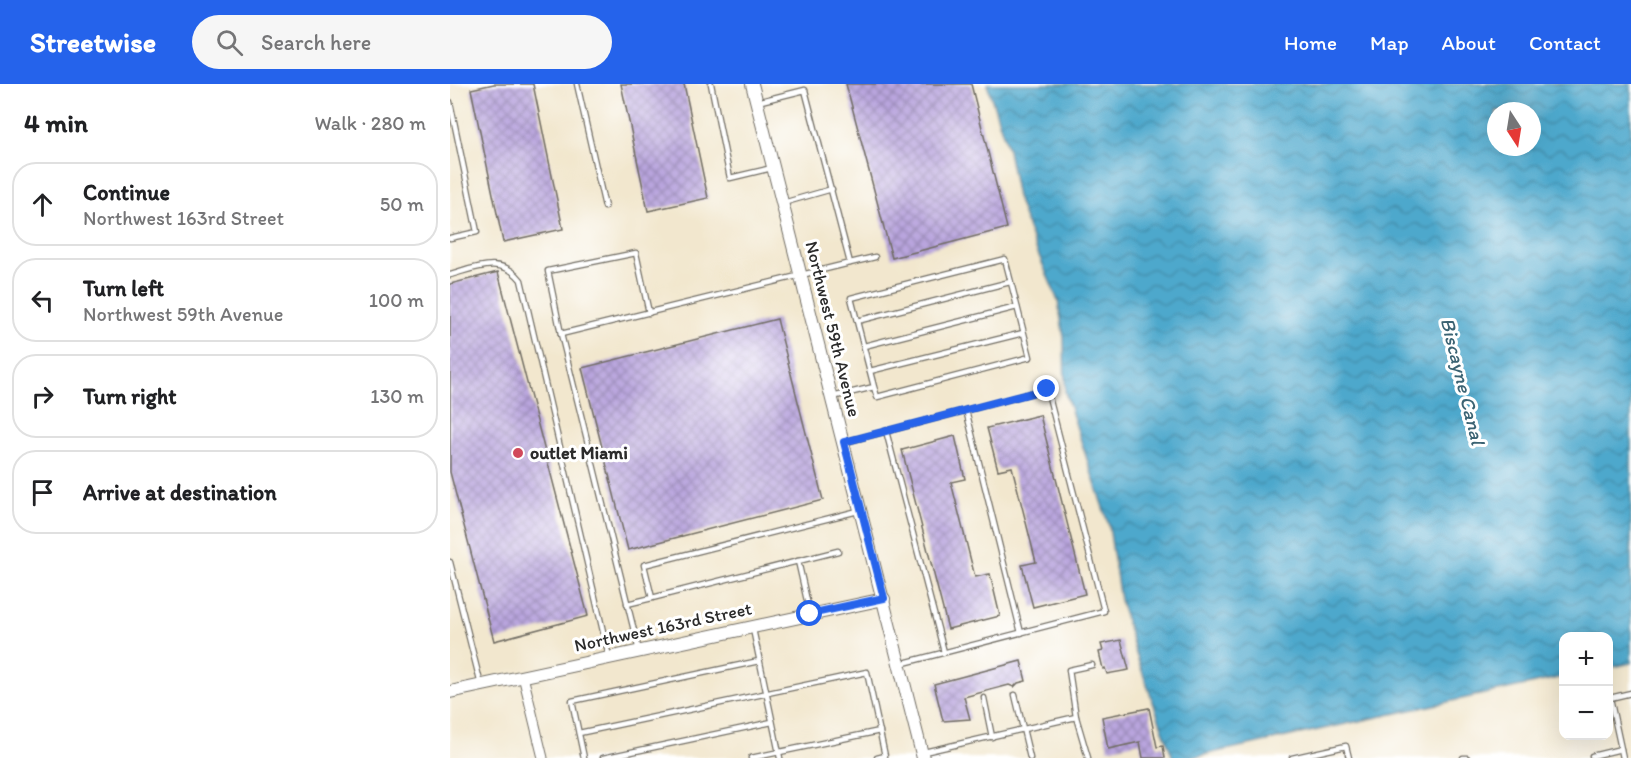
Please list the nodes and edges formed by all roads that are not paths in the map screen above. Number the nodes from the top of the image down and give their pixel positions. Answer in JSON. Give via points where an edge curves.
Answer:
{"nodes":[{"id":1,"x":577,"y":84,"type":"edge"},
{"id":2,"x":711,"y":84,"type":"edge"},
{"id":3,"x":752,"y":84,"type":"edge"},
{"id":4,"x":805,"y":87,"type":"edge"},
{"id":5,"x":450,"y":102,"type":"edge"},
{"id":6,"x":756,"y":102,"type":"junction"},
{"id":7,"x":773,"y":168,"type":"junction"},
{"id":8,"x":832,"y":189,"type":"junction"},
{"id":9,"x":782,"y":203,"type":"junction"},
{"id":10,"x":605,"y":207,"type":"dead end"},
{"id":11,"x":450,"y":238,"type":"edge"},
{"id":12,"x":875,"y":257,"type":"dead end"},
{"id":13,"x":850,"y":263,"type":"junction"},
{"id":14,"x":450,"y":275,"type":"edge"},
{"id":15,"x":801,"y":277,"type":"junction"},
{"id":16,"x":1010,"y":282,"type":"junction"},
{"id":17,"x":1017,"y":307,"type":"junction"},
{"id":18,"x":649,"y":313,"type":"junction"},
{"id":19,"x":857,"y":321,"type":"junction"},
{"id":20,"x":1023,"y":333,"type":"junction"},
{"id":21,"x":561,"y":334,"type":"junction"},
{"id":22,"x":864,"y":346,"type":"junction"},
{"id":23,"x":870,"y":370,"type":"junction"},
{"id":24,"x":874,"y":387,"type":"junction"},
{"id":25,"x":832,"y":397,"type":"junction"},
{"id":26,"x":966,"y":410,"type":"junction"},
{"id":27,"x":886,"y":431,"type":"junction"},
{"id":28,"x":844,"y":442,"type":"junction"},
{"id":29,"x":861,"y":510,"type":"junction"},
{"id":30,"x":838,"y":551,"type":"dead end"},
{"id":31,"x":798,"y":561,"type":"junction"},
{"id":32,"x":450,"y":562,"type":"edge"},
{"id":33,"x":652,"y":598,"type":"junction"},
{"id":34,"x":884,"y":598,"type":"junction"},
{"id":35,"x":627,"y":604,"type":"junction"},
{"id":36,"x":810,"y":614,"type":"junction"},
{"id":37,"x":752,"y":627,"type":"junction"},
{"id":38,"x":1021,"y":633,"type":"junction"},
{"id":39,"x":639,"y":651,"type":"junction"},
{"id":40,"x":944,"y":652,"type":"junction"},
{"id":41,"x":609,"y":657,"type":"junction"},
{"id":42,"x":759,"y":661,"type":"junction"},
{"id":43,"x":900,"y":664,"type":"junction"},
{"id":44,"x":1092,"y":665,"type":"dead end"},
{"id":45,"x":523,"y":676,"type":"junction"},
{"id":46,"x":481,"y":685,"type":"junction"},
{"id":47,"x":450,"y":692,"type":"edge"},
{"id":48,"x":766,"y":693,"type":"junction"},
{"id":49,"x":1631,"y":693,"type":"edge"},
{"id":50,"x":1015,"y":695,"type":"dead end"},
{"id":51,"x":984,"y":699,"type":"dead end"},
{"id":52,"x":1076,"y":717,"type":"junction"},
{"id":53,"x":772,"y":722,"type":"junction"},
{"id":54,"x":1023,"y":729,"type":"junction"},
{"id":55,"x":880,"y":731,"type":"junction"},
{"id":56,"x":579,"y":733,"type":"junction"},
{"id":57,"x":992,"y":737,"type":"junction"},
{"id":58,"x":1621,"y":749,"type":"junction"},
{"id":59,"x":779,"y":755,"type":"edge"},
{"id":60,"x":922,"y":755,"type":"edge"},
{"id":61,"x":1592,"y":756,"type":"dead end"},
{"id":62,"x":543,"y":758,"type":"edge"},
{"id":63,"x":584,"y":758,"type":"edge"},
{"id":64,"x":603,"y":758,"type":"edge"},
{"id":65,"x":751,"y":758,"type":"edge"},
{"id":66,"x":877,"y":758,"type":"edge"},
{"id":67,"x":1030,"y":758,"type":"edge"},
{"id":68,"x":1088,"y":758,"type":"edge"},
{"id":69,"x":1292,"y":758,"type":"edge"},
{"id":70,"x":1349,"y":758,"type":"edge"},
{"id":71,"x":1623,"y":758,"type":"edge"}],
"edges":[{"from":1,"to":10,"type":"lane"},
{"from":2,"to":7,"type":"lane","via":[[730,178]]},
{"from":3,"to":6,"type":"street","name":"Northwest 59th Avenue"},
{"from":4,"to":6,"type":"lane"},
{"from":4,"to":8,"type":"lane"},
{"from":5,"to":11,"type":"lane","via":[[477,232]]},
{"from":6,"to":7,"type":"street","name":"Northwest 59th Avenue"},
{"from":7,"to":9,"type":"street","name":"Northwest 59th Avenue"},
{"from":8,"to":9,"type":"lane"},
{"from":8,"to":13,"type":"lane"},
{"from":9,"to":15,"type":"street","name":"Northwest 59th Avenue"},
{"from":12,"to":13,"type":"lane"},
{"from":13,"to":15,"type":"lane"},
{"from":14,"to":41,"type":"lane","via":[[499,265],[521,280]]},
{"from":15,"to":18,"type":"lane"},
{"from":15,"to":25,"type":"street","name":"Northwest 59th Avenue"},
{"from":16,"to":17,"type":"lane"},
{"from":16,"to":19,"type":"lane"},
{"from":16,"to":19,"type":"lane","via":[[1005,259],[972,267],[851,298]]},
{"from":17,"to":20,"type":"lane"},
{"from":17,"to":22,"type":"lane"},
{"from":18,"to":21,"type":"lane"},
{"from":18,"to":21,"type":"lane","via":[[636,253],[548,271]]},
{"from":19,"to":22,"type":"lane"},
{"from":20,"to":23,"type":"lane"},
{"from":20,"to":24,"type":"lane","via":[[1030,357],[877,397]]},
{"from":21,"to":35,"type":"lane"},
{"from":22,"to":23,"type":"lane"},
{"from":23,"to":24,"type":"lane"},
{"from":24,"to":25,"type":"lane"},
{"from":25,"to":28,"type":"street","name":"Northwest 59th Avenue"},
{"from":26,"to":27,"type":"lane"},
{"from":26,"to":38,"type":"lane"},
{"from":26,"to":38,"type":"lane","via":[[1047,389],[1104,611]]},
{"from":27,"to":28,"type":"lane"},
{"from":27,"to":40,"type":"lane"},
{"from":28,"to":29,"type":"street","name":"Northwest 59th Avenue"},
{"from":29,"to":33,"type":"lane","via":[[644,565]]},
{"from":29,"to":34,"type":"street","name":"Northwest 59th Avenue"},
{"from":30,"to":31,"type":"lane"},
{"from":31,"to":33,"type":"lane"},
{"from":31,"to":36,"type":"lane"},
{"from":32,"to":46,"type":"lane"},
{"from":33,"to":35,"type":"lane"},
{"from":34,"to":36,"type":"street","name":"Northwest 163rd Street"},
{"from":34,"to":43,"type":"street","name":"Northwest 59th Avenue"},
{"from":35,"to":39,"type":"lane"},
{"from":36,"to":37,"type":"street","name":"Northwest 163rd Street"},
{"from":37,"to":39,"type":"street","name":"Northwest 163rd Street"},
{"from":37,"to":42,"type":"lane"},
{"from":38,"to":40,"type":"lane"},
{"from":39,"to":41,"type":"street","name":"Northwest 163rd Street"},
{"from":40,"to":43,"type":"lane"},
{"from":41,"to":45,"type":"street","name":"Northwest 163rd Street"},
{"from":42,"to":48,"type":"lane"},
{"from":42,"to":56,"type":"lane","via":[[572,701]]},
{"from":43,"to":60,"type":"street","name":"Northwest 59th Avenue"},
{"from":44,"to":52,"type":"lane","via":[[1069,670]]},
{"from":45,"to":46,"type":"street","name":"Northwest 163rd Street"},
{"from":45,"to":62,"type":"street"},
{"from":46,"to":47,"type":"street","name":"Northwest 163rd Street"},
{"from":48,"to":53,"type":"lane"},
{"from":48,"to":55,"type":"lane","via":[[867,672]]},
{"from":48,"to":56,"type":"lane"},
{"from":49,"to":58,"type":"lane","via":[[1610,698]]},
{"from":50,"to":54,"type":"lane"},
{"from":51,"to":57,"type":"lane"},
{"from":52,"to":54,"type":"lane"},
{"from":52,"to":68,"type":"lane"},
{"from":53,"to":59,"type":"lane"},
{"from":53,"to":64,"type":"lane"},
{"from":54,"to":57,"type":"lane"},
{"from":54,"to":67,"type":"lane"},
{"from":55,"to":59,"type":"lane"},
{"from":55,"to":66,"type":"lane","via":[[885,756]]},
{"from":56,"to":63,"type":"lane"},
{"from":57,"to":60,"type":"lane"},
{"from":58,"to":61,"type":"lane"},
{"from":58,"to":71,"type":"lane"},
{"from":59,"to":65,"type":"lane"},
{"from":69,"to":70,"type":"lane","via":[[1346,746]]}]}
